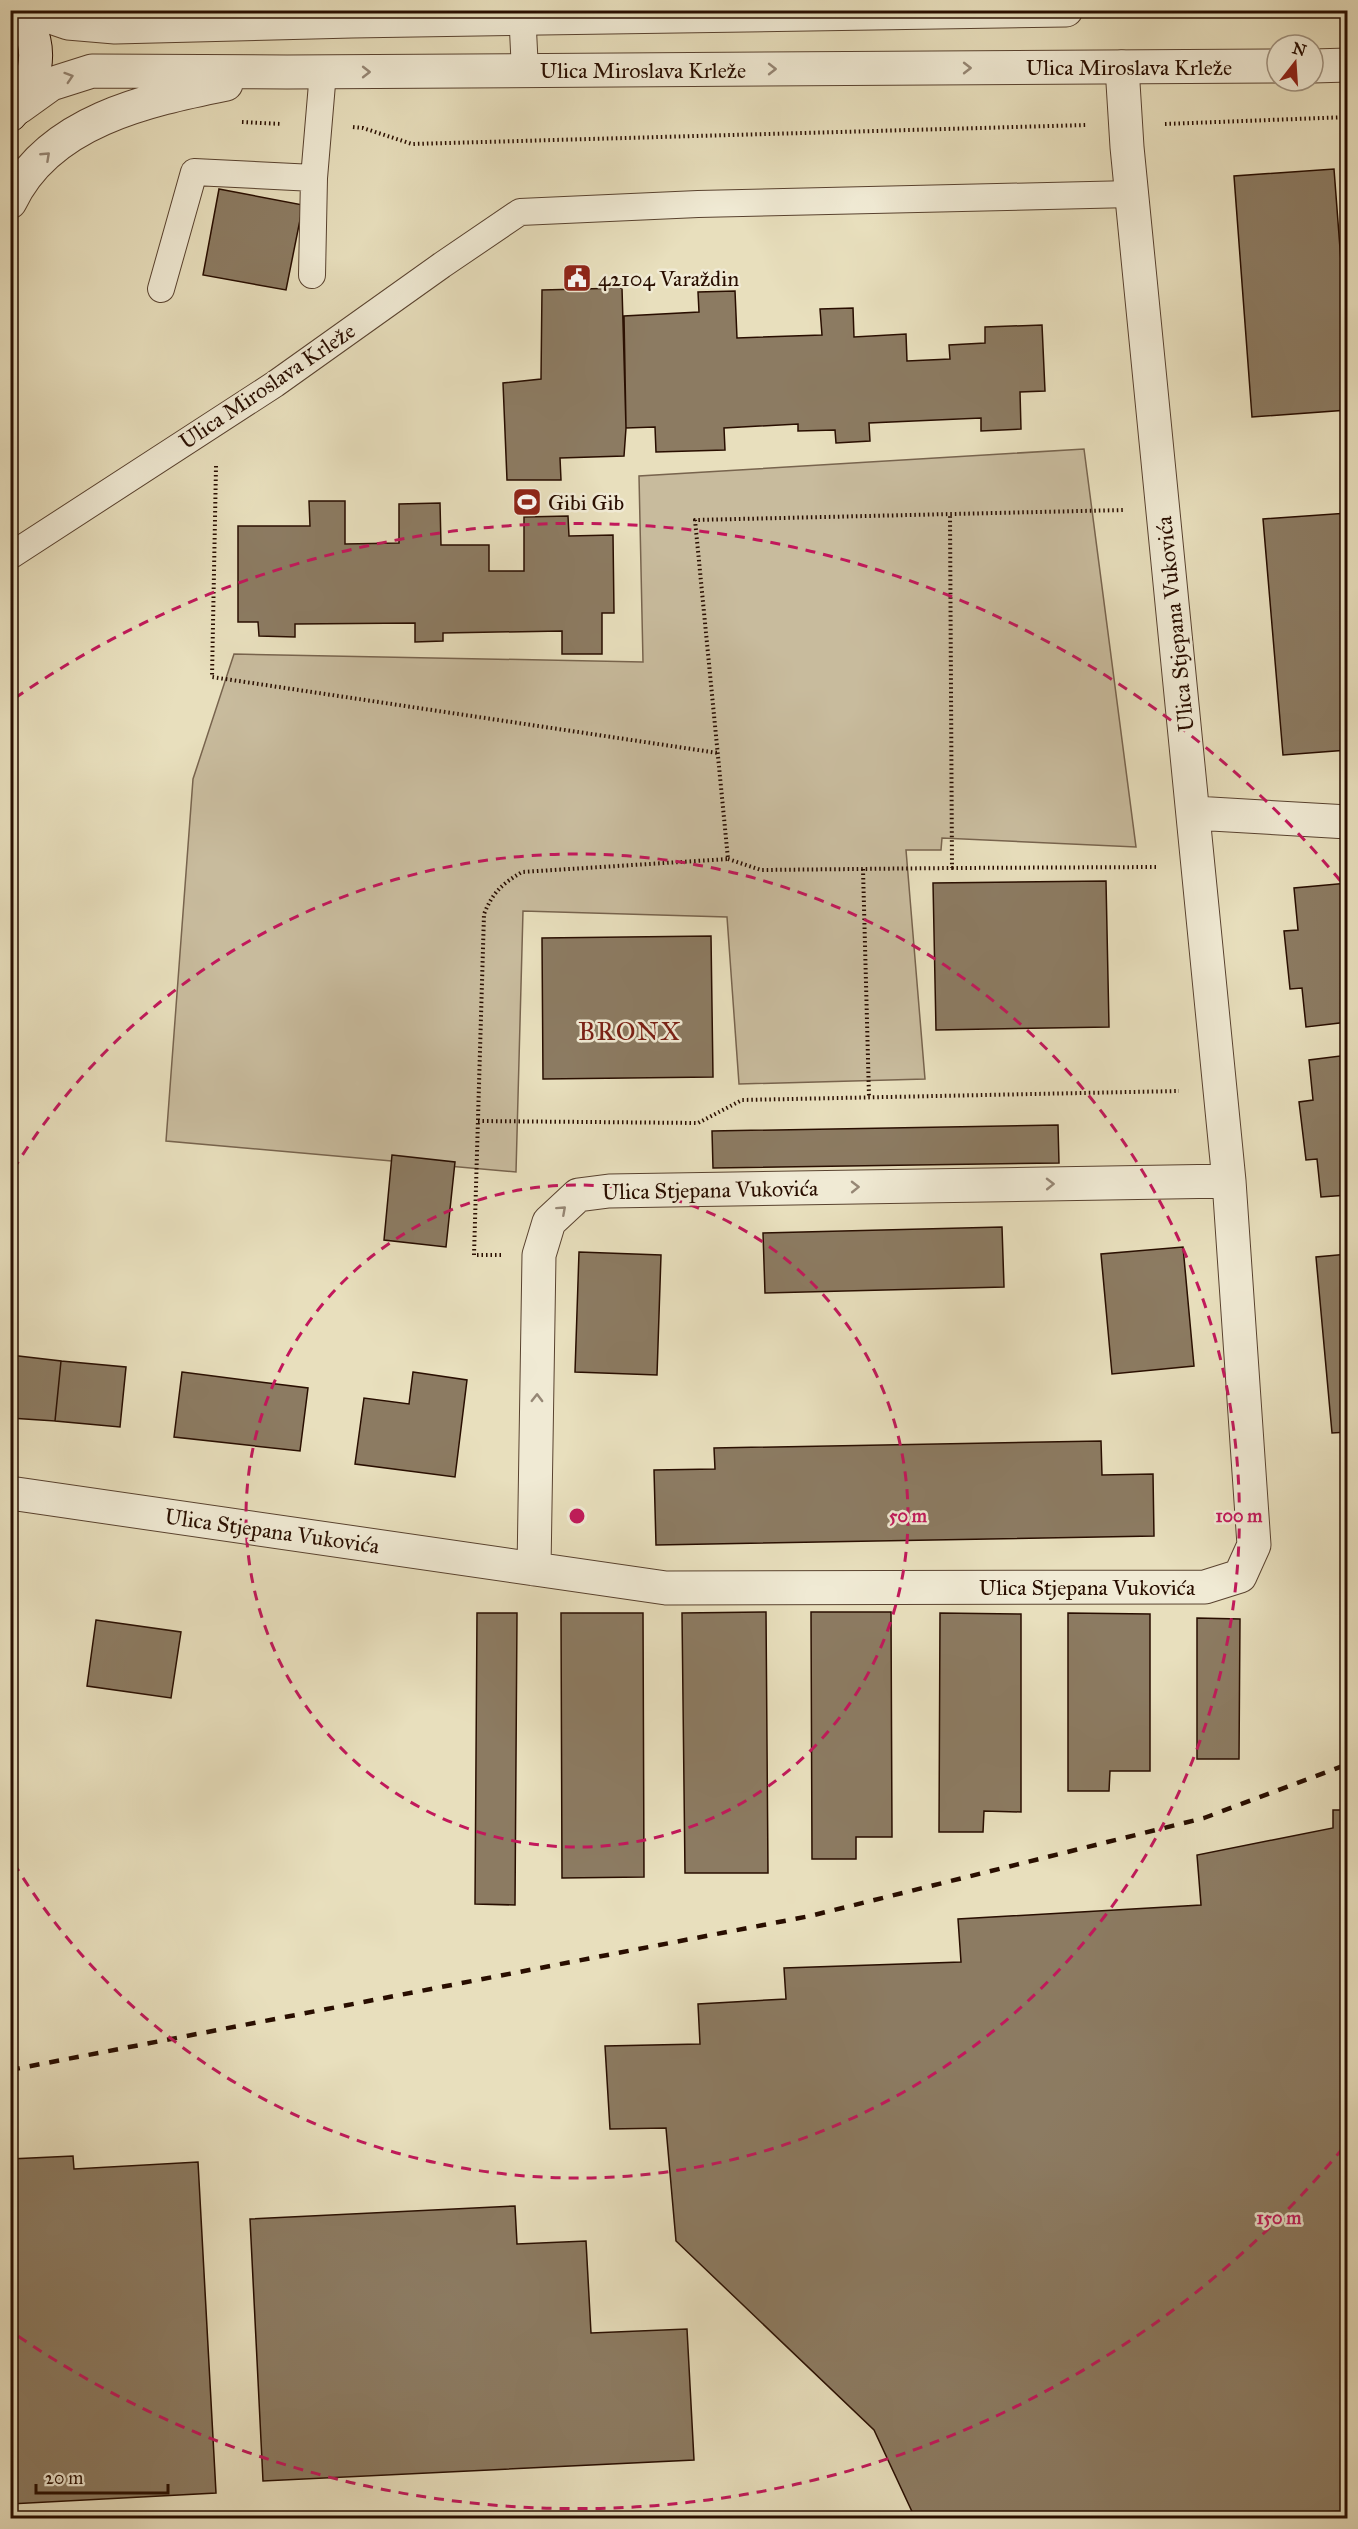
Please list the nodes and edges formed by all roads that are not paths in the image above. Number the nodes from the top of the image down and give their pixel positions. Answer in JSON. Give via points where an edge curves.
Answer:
{"nodes":[{"id":1,"x":21,"y":10,"type":"edge"},
{"id":2,"x":30,"y":10,"type":"edge"},
{"id":3,"x":251,"y":10,"type":"edge"},
{"id":4,"x":1065,"y":10,"type":"edge"},
{"id":5,"x":523,"y":15,"type":"edge"},
{"id":6,"x":352,"y":21,"type":"junction"},
{"id":7,"x":1347,"y":65,"type":"edge"},
{"id":8,"x":1265,"y":66,"type":"edge"},
{"id":9,"x":1325,"y":66,"type":"edge"},
{"id":10,"x":1122,"y":67,"type":"junction"},
{"id":11,"x":525,"y":71,"type":"junction"},
{"id":12,"x":287,"y":72,"type":"junction"},
{"id":13,"x":323,"y":72,"type":"junction"},
{"id":14,"x":15,"y":111,"type":"edge"},
{"id":15,"x":314,"y":178,"type":"junction"},
{"id":16,"x":1132,"y":194,"type":"junction"},
{"id":17,"x":10,"y":202,"type":"edge"},
{"id":18,"x":312,"y":275,"type":"dead end"},
{"id":19,"x":161,"y":290,"type":"dead end"},
{"id":20,"x":10,"y":556,"type":"edge"},
{"id":21,"x":1194,"y":813,"type":"junction"},
{"id":22,"x":1347,"y":822,"type":"edge"},
{"id":23,"x":1229,"y":1181,"type":"junction"},
{"id":24,"x":10,"y":1493,"type":"edge"},
{"id":25,"x":534,"y":1569,"type":"junction"}],
"edges":[{"from":1,"to":14,"type":"street","via":[[34,41],[35,65],[29,87]]},
{"from":2,"to":6,"type":"street","via":[[68,23],[114,27]]},
{"from":3,"to":6,"type":"street"},
{"from":4,"to":5,"type":"street"},
{"from":5,"to":6,"type":"street"},
{"from":5,"to":11,"type":"lane"},
{"from":7,"to":9,"type":"street"},
{"from":8,"to":10,"type":"street","name":"Ulica Miroslava Krleže"},
{"from":11,"to":10,"type":"street","name":"Ulica Miroslava Krleže","one_way":true},
{"from":10,"to":16,"type":"street","name":"Ulica Stjepana Vukovića"},
{"from":13,"to":11,"type":"street","name":"Ulica Miroslava Krleže","one_way":true},
{"from":12,"to":13,"type":"street","name":"Ulica Miroslava Krleže"},
{"from":14,"to":12,"type":"street","name":"Ulica Miroslava Krleže","one_way":true,"via":[[51,84],[92,71]]},
{"from":17,"to":12,"type":"street","one_way":true,"via":[[40,161],[89,123],[199,90]]},
{"from":13,"to":15,"type":"lane"},
{"from":15,"to":18,"type":"lane"},
{"from":15,"to":19,"type":"lane","via":[[194,172]]},
{"from":16,"to":20,"type":"lane","name":"Ulica Miroslava Krleže","via":[[520,212],[275,384]]},
{"from":16,"to":21,"type":"street","name":"Ulica Stjepana Vukovića"},
{"from":21,"to":22,"type":"street"},
{"from":21,"to":23,"type":"street","name":"Ulica Stjepana Vukovića"},
{"from":25,"to":23,"type":"street","name":"Ulica Stjepana Vukovića","one_way":true,"via":[[539,1255],[549,1222],[578,1195],[609,1191]]},
{"from":23,"to":25,"type":"street","name":"Ulica Stjepana Vukovića","via":[[1254,1545],[1240,1576],[1205,1587],[666,1588]]},
{"from":24,"to":25,"type":"street","name":"Ulica Stjepana Vukovića"}]}
